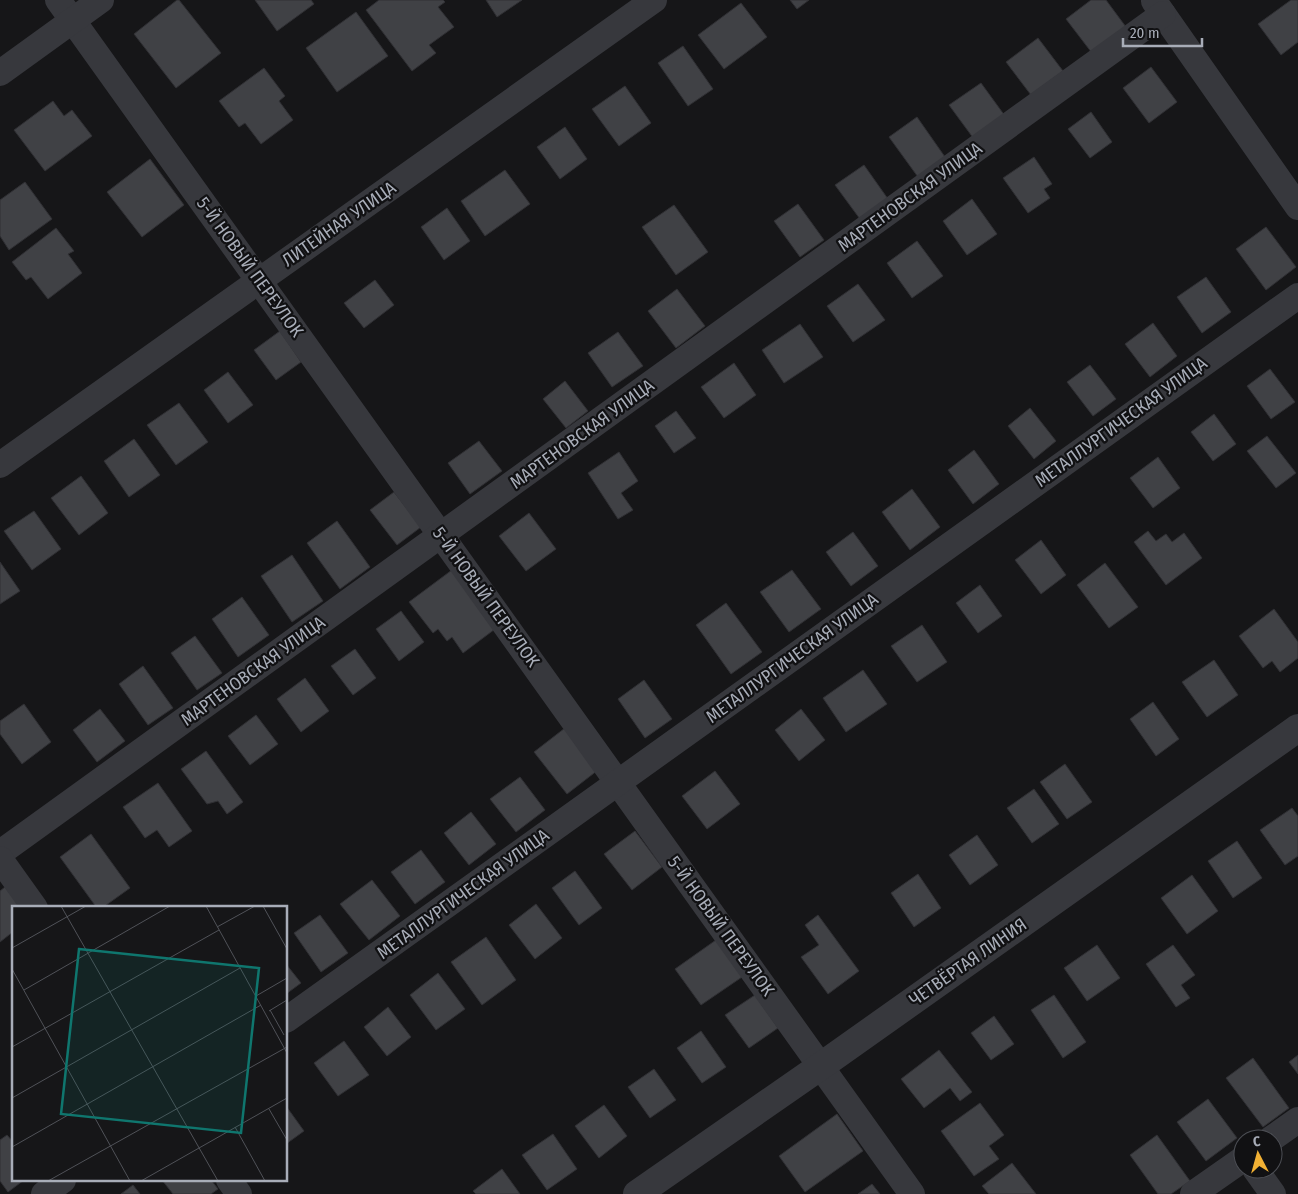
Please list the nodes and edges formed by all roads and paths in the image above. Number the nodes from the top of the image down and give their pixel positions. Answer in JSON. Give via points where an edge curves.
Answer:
{"nodes":[{"id":1,"x":101,"y":0,"type":"edge"},
{"id":2,"x":654,"y":0,"type":"edge"},
{"id":3,"x":1158,"y":7,"type":"edge"},
{"id":4,"x":66,"y":10,"type":"edge"},
{"id":5,"x":0,"y":73,"type":"edge"},
{"id":6,"x":1298,"y":206,"type":"edge"},
{"id":7,"x":259,"y":280,"type":"junction"},
{"id":8,"x":1298,"y":296,"type":"edge"},
{"id":9,"x":0,"y":465,"type":"edge"},
{"id":10,"x":441,"y":535,"type":"junction"},
{"id":11,"x":1298,"y":728,"type":"edge"},
{"id":12,"x":618,"y":782,"type":"junction"},
{"id":13,"x":0,"y":853,"type":"edge"},
{"id":14,"x":0,"y":859,"type":"edge"},
{"id":15,"x":34,"y":906,"type":"edge"},
{"id":16,"x":288,"y":1019,"type":"edge"},
{"id":17,"x":821,"y":1066,"type":"junction"},
{"id":18,"x":1298,"y":1120,"type":"edge"},
{"id":19,"x":1283,"y":1131,"type":"edge"},
{"id":20,"x":1233,"y":1166,"type":"edge"},
{"id":21,"x":1262,"y":1179,"type":"edge"},
{"id":22,"x":60,"y":1182,"type":"edge"},
{"id":23,"x":230,"y":1182,"type":"edge"},
{"id":24,"x":44,"y":1194,"type":"edge"},
{"id":25,"x":239,"y":1194,"type":"edge"},
{"id":26,"x":637,"y":1194,"type":"edge"},
{"id":27,"x":912,"y":1194,"type":"edge"},
{"id":28,"x":1193,"y":1194,"type":"edge"},
{"id":29,"x":1273,"y":1194,"type":"edge"}],
"edges":[{"from":1,"to":4,"type":"street"},
{"from":2,"to":7,"type":"street","name":"ЛИТЕЙНАЯ УЛИЦА"},
{"from":3,"to":6,"type":"street"},
{"from":3,"to":10,"type":"street","name":"МАРТЕНОВСКАЯ УЛИЦА"},
{"from":4,"to":5,"type":"street"},
{"from":4,"to":7,"type":"street","name":"5-Й НОВЫЙ ПЕРЕУЛОК"},
{"from":7,"to":9,"type":"street","name":"ЛИТЕЙНАЯ УЛИЦА"},
{"from":7,"to":10,"type":"street","name":"5-Й НОВЫЙ ПЕРЕУЛОК"},
{"from":8,"to":12,"type":"street","name":"МЕТАЛЛУРГИЧЕСКАЯ УЛИЦА"},
{"from":10,"to":12,"type":"street","name":"5-Й НОВЫЙ ПЕРЕУЛОК"},
{"from":10,"to":13,"type":"street","name":"МАРТЕНОВСКАЯ УЛИЦА"},
{"from":11,"to":17,"type":"street","name":"ЧЕТВЁРТАЯ ЛИНИЯ"},
{"from":12,"to":16,"type":"street","name":"МЕТАЛЛУРГИЧЕСКАЯ УЛИЦА"},
{"from":12,"to":17,"type":"street","name":"5-Й НОВЫЙ ПЕРЕУЛОК"},
{"from":14,"to":15,"type":"street"},
{"from":17,"to":26,"type":"street","name":"ЧЕТВЁРТАЯ ЛИНИЯ"},
{"from":17,"to":27,"type":"street","name":"5-Й НОВЫЙ ПЕРЕУЛОК"},
{"from":18,"to":19,"type":"street"},
{"from":20,"to":28,"type":"street"},
{"from":21,"to":29,"type":"street"},
{"from":22,"to":24,"type":"street"},
{"from":23,"to":25,"type":"street"}]}
